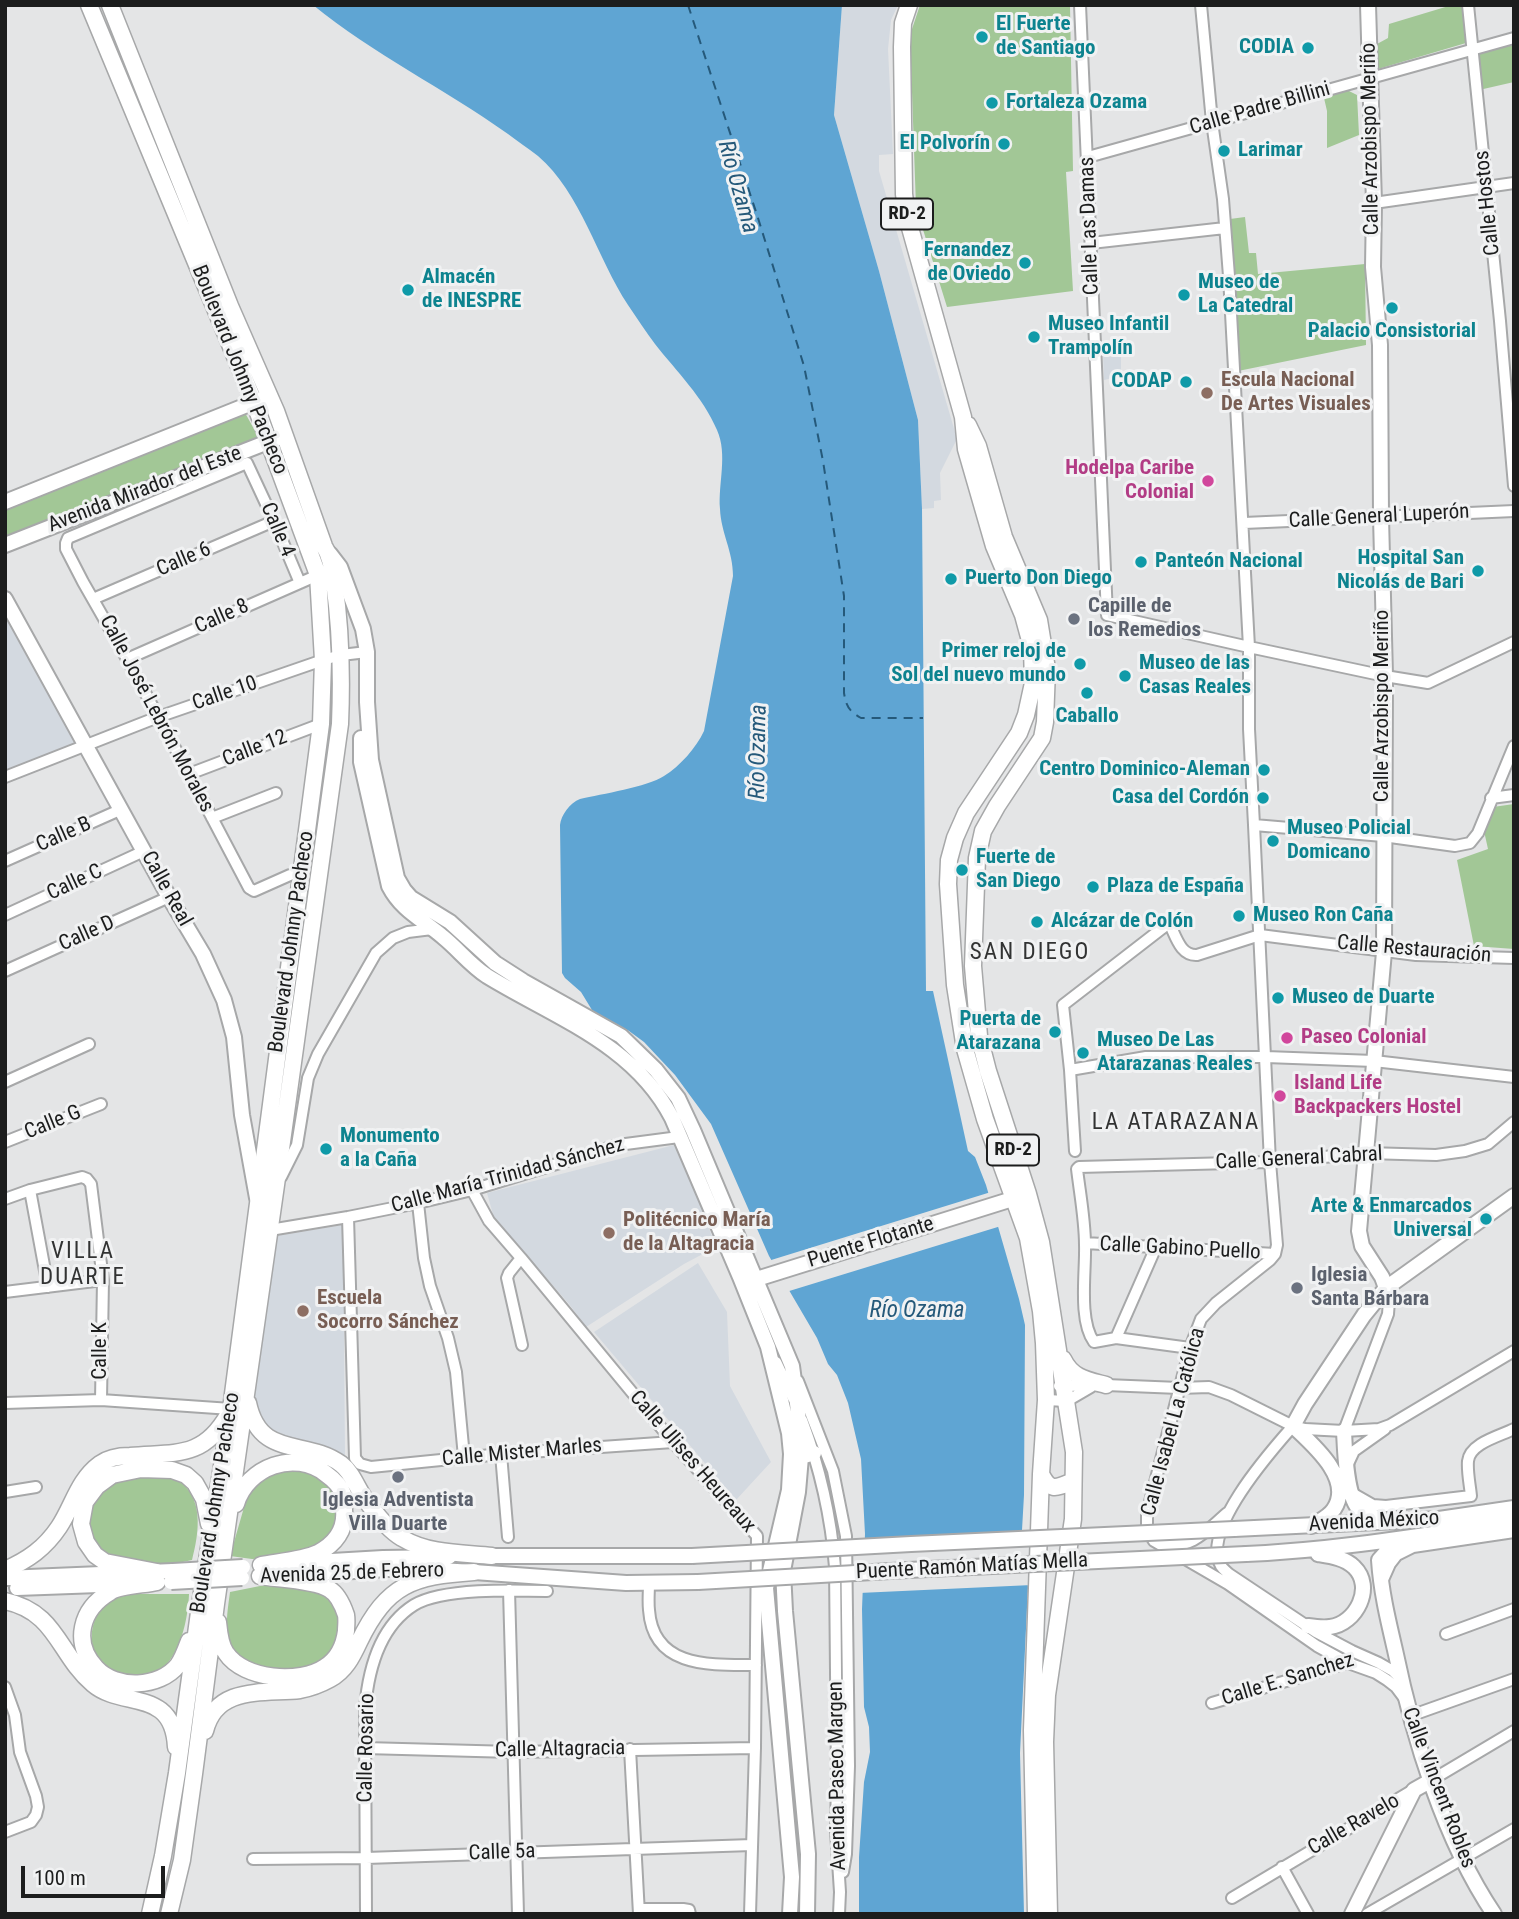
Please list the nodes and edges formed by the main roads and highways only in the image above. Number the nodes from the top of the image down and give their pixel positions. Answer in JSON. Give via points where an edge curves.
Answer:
{"nodes":[{"id":1,"x":89,"y":5,"type":"edge"},
{"id":2,"x":110,"y":5,"type":"edge"},
{"id":3,"x":909,"y":5,"type":"edge"},
{"id":4,"x":1368,"y":5,"type":"edge"},
{"id":5,"x":262,"y":399,"type":"junction"},
{"id":6,"x":963,"y":416,"type":"junction"},
{"id":7,"x":277,"y":438,"type":"junction"},
{"id":8,"x":5,"y":502,"type":"edge"},
{"id":9,"x":5,"y":545,"type":"edge"},
{"id":10,"x":329,"y":554,"type":"junction"},
{"id":11,"x":5,"y":599,"type":"edge"},
{"id":12,"x":367,"y":702,"type":"junction"},
{"id":13,"x":1514,"y":1196,"type":"edge"},
{"id":14,"x":1014,"y":1198,"type":"junction"},
{"id":15,"x":257,"y":1203,"type":"junction"},
{"id":16,"x":262,"y":1231,"type":"junction"},
{"id":17,"x":749,"y":1281,"type":"junction"},
{"id":18,"x":1386,"y":1288,"type":"junction"},
{"id":19,"x":1059,"y":1349,"type":"junction"},
{"id":20,"x":1100,"y":1385,"type":"road end"},
{"id":21,"x":247,"y":1394,"type":"junction"},
{"id":22,"x":231,"y":1409,"type":"junction"},
{"id":23,"x":1344,"y":1432,"type":"road end"},
{"id":24,"x":1041,"y":1474,"type":"junction"},
{"id":25,"x":1073,"y":1481,"type":"junction"},
{"id":26,"x":1514,"y":1508,"type":"edge"},
{"id":27,"x":1387,"y":1522,"type":"junction"},
{"id":28,"x":1514,"y":1522,"type":"edge"},
{"id":29,"x":1312,"y":1526,"type":"junction"},
{"id":30,"x":1234,"y":1529,"type":"joint"},
{"id":31,"x":1408,"y":1538,"type":"junction"},
{"id":32,"x":218,"y":1540,"type":"junction"},
{"id":33,"x":1299,"y":1551,"type":"junction"},
{"id":34,"x":1246,"y":1554,"type":"joint"},
{"id":35,"x":492,"y":1556,"type":"junction"},
{"id":36,"x":692,"y":1556,"type":"joint"},
{"id":37,"x":5,"y":1570,"type":"edge"},
{"id":38,"x":260,"y":1571,"type":"junction"},
{"id":39,"x":474,"y":1572,"type":"junction"},
{"id":40,"x":165,"y":1577,"type":"junction"},
{"id":41,"x":5,"y":1578,"type":"edge"},
{"id":42,"x":698,"y":1582,"type":"joint"},
{"id":43,"x":5,"y":1588,"type":"edge"},
{"id":44,"x":5,"y":1601,"type":"edge"},
{"id":45,"x":208,"y":1605,"type":"junction"},
{"id":46,"x":1308,"y":1626,"type":"road end"},
{"id":47,"x":1406,"y":1701,"type":"joint"},
{"id":48,"x":177,"y":1773,"type":"junction"},
{"id":49,"x":194,"y":1774,"type":"junction"},
{"id":50,"x":1430,"y":1781,"type":"junction"},
{"id":51,"x":1479,"y":1891,"type":"junction"},
{"id":52,"x":150,"y":1914,"type":"edge"},
{"id":53,"x":169,"y":1914,"type":"edge"},
{"id":54,"x":790,"y":1914,"type":"edge"},
{"id":55,"x":807,"y":1914,"type":"edge"},
{"id":56,"x":1036,"y":1914,"type":"edge"},
{"id":57,"x":1049,"y":1914,"type":"edge"},
{"id":58,"x":1352,"y":1914,"type":"edge"},
{"id":59,"x":1485,"y":1914,"type":"edge"},
{"id":60,"x":1494,"y":1914,"type":"edge"}],
"edges":[{"from":1,"to":5,"type":"main road","name":"Boulevard Johnny Pacheco"},
{"from":2,"to":5,"type":"main road","name":"Boulevard Johnny Pacheco","via":[[230,306]]},
{"from":3,"to":6,"type":"main road","number":"RD-2","via":[[901,47],[907,217]]},
{"from":4,"to":18,"type":"main road","name":"Calle Arzobispo Meriño","via":[[1373,267],[1380,345],[1384,952],[1359,1231],[1362,1246]]},
{"from":5,"to":7,"type":"main road","name":"Boulevard Johnny Pacheco"},
{"from":5,"to":8,"type":"main road","name":"Avenida Mirador del Este"},
{"from":6,"to":14,"type":"main road","number":"RD-2","via":[[978,446],[1004,537],[1039,620],[1047,669],[1042,738],[984,831],[975,887],[973,967],[979,1036]]},
{"from":6,"to":14,"type":"main road","number":"RD-2","via":[[966,449],[993,546],[1032,648],[1033,682],[1026,715],[966,813],[949,860],[948,884],[965,1049]]},
{"from":7,"to":9,"type":"main road","name":"Avenida Mirador del Este"},
{"from":7,"to":10,"type":"main road","name":"Boulevard Johnny Pacheco"},
{"from":7,"to":15,"type":"main road","name":"Boulevard Johnny Pacheco","via":[[318,575],[323,660],[321,724]]},
{"from":10,"to":12,"type":"main road","via":[[340,567],[363,629]]},
{"from":10,"to":16,"type":"main road","name":"Boulevard Johnny Pacheco","via":[[341,655],[340,724],[276,1185]]},
{"from":11,"to":15,"type":"main road","name":"Calle Real","via":[[203,954],[224,1000],[234,1037]]},
{"from":12,"to":17,"type":"main road","via":[[371,760],[397,878],[404,890],[450,922],[495,963],[621,1036],[656,1070],[678,1098],[693,1130]]},
{"from":12,"to":17,"type":"main road","via":[[361,762],[396,900],[473,966],[591,1034],[633,1066],[665,1105]]},
{"from":13,"to":18,"type":"main road"},
{"from":14,"to":17,"type":"main road","name":"Puente Flotante"},
{"from":14,"to":19,"type":"main road","number":"RD-2","via":[[1041,1242]]},
{"from":14,"to":24,"type":"main road","number":"RD-2","via":[[1028,1238],[1042,1322],[1046,1394]]},
{"from":15,"to":16,"type":"main road","name":"Boulevard Johnny Pacheco"},
{"from":16,"to":21,"type":"main road","name":"Boulevard Johnny Pacheco"},
{"from":16,"to":22,"type":"main road","name":"Boulevard Johnny Pacheco"},
{"from":17,"to":54,"type":"main road","via":[[789,1433],[789,1490],[766,1588],[792,1877]]},
{"from":17,"to":55,"type":"main road","via":[[792,1366],[808,1455],[783,1571],[808,1854]]},
{"from":18,"to":29,"type":"main road","via":[[1293,1426],[1319,1450],[1338,1482],[1334,1509]]},
{"from":19,"to":20,"type":"main road","via":[[1070,1372]]},
{"from":19,"to":25,"type":"main road","number":"RD-2","via":[[1074,1452]]},
{"from":21,"to":32,"type":"main road","name":"Boulevard Johnny Pacheco"},
{"from":21,"to":35,"type":"main road","via":[[251,1416],[265,1435],[340,1463],[393,1532],[426,1548]]},
{"from":22,"to":32,"type":"main road","name":"Boulevard Johnny Pacheco"},
{"from":22,"to":37,"type":"main road","via":[[198,1448],[112,1458],[100,1464],[83,1481],[60,1526],[42,1549]]},
{"from":23,"to":27,"type":"main road","via":[[1347,1479],[1356,1505]]},
{"from":24,"to":25,"type":"main road","via":[[1051,1487]]},
{"from":24,"to":56,"type":"main road","number":"RD-2","via":[[1032,1730]]},
{"from":25,"to":57,"type":"main road","number":"RD-2","via":[[1073,1519],[1047,1695]]},
{"from":26,"to":27,"type":"main road","name":"Avenida México","via":[[1438,1520]]},
{"from":27,"to":29,"type":"main road","name":"Avenida México"},
{"from":28,"to":31,"type":"main road","name":"Avenida México"},
{"from":29,"to":30,"type":"main road","name":"Avenida México"},
{"from":30,"to":36,"type":"main road","name":"Puente Ramón Matías Mella","bridge":true},
{"from":31,"to":33,"type":"main road","name":"Avenida México"},
{"from":31,"to":47,"type":"main road","name":"Avenida México","via":[[1379,1560]]},
{"from":32,"to":38,"type":"main road","via":[[243,1488],[258,1472],[288,1462],[318,1467],[343,1495],[341,1530],[332,1545],[315,1555]]},
{"from":32,"to":40,"type":"main road","via":[[204,1499],[186,1475],[141,1469],[112,1475],[85,1502],[81,1524],[86,1542],[105,1562]]},
{"from":32,"to":45,"type":"main road","name":"Boulevard Johnny Pacheco"},
{"from":33,"to":34,"type":"main road","name":"Avenida México"},
{"from":33,"to":46,"type":"main road","via":[[1336,1557],[1353,1566],[1363,1583],[1360,1603],[1346,1621],[1332,1627]]},
{"from":34,"to":42,"type":"main road","name":"Puente Ramón Matías Mella","bridge":true},
{"from":35,"to":36,"type":"main road","name":"Avenida 25 de Febrero"},
{"from":35,"to":38,"type":"main road","name":"Avenida 25 de Febrero","via":[[383,1558]]},
{"from":38,"to":39,"type":"main road","name":"Avenida 25 de Febrero","via":[[404,1568]]},
{"from":38,"to":40,"type":"main road","name":"Avenida 25 de Febrero","bridge":true},
{"from":38,"to":45,"type":"main road","via":[[312,1583],[337,1597],[347,1620],[345,1642],[325,1668],[269,1677],[239,1666],[226,1653]]},
{"from":39,"to":42,"type":"main road","name":"Avenida 25 de Febrero","via":[[626,1583]]},
{"from":39,"to":49,"type":"main road","via":[[421,1578],[389,1595],[348,1664],[332,1678],[299,1690],[244,1693],[221,1704],[207,1724]]},
{"from":40,"to":41,"type":"main road","name":"Avenida 25 de Febrero"},
{"from":40,"to":43,"type":"main road","name":"Avenida 25 de Febrero"},
{"from":40,"to":45,"type":"main road","via":[[112,1590],[86,1615],[81,1633],[85,1653],[97,1670],[117,1681],[141,1684],[167,1675],[182,1659]]},
{"from":44,"to":48,"type":"main road","via":[[32,1611],[51,1627],[74,1664],[94,1685],[160,1710],[171,1724]]},
{"from":45,"to":48,"type":"main road","name":"Boulevard Johnny Pacheco"},
{"from":45,"to":49,"type":"main road","name":"Boulevard Johnny Pacheco"},
{"from":47,"to":50,"type":"main road","name":"Calle Vincent Robles"},
{"from":48,"to":52,"type":"main road","name":"Boulevard Johnny Pacheco"},
{"from":49,"to":53,"type":"main road","name":"Boulevard Johnny Pacheco"},
{"from":50,"to":51,"type":"main road","name":"Calle Vincent Robles"},
{"from":50,"to":58,"type":"main road","name":"Calle Ravelo","via":[[1414,1790]]},
{"from":51,"to":59,"type":"main road"},
{"from":51,"to":60,"type":"main road"}]}
